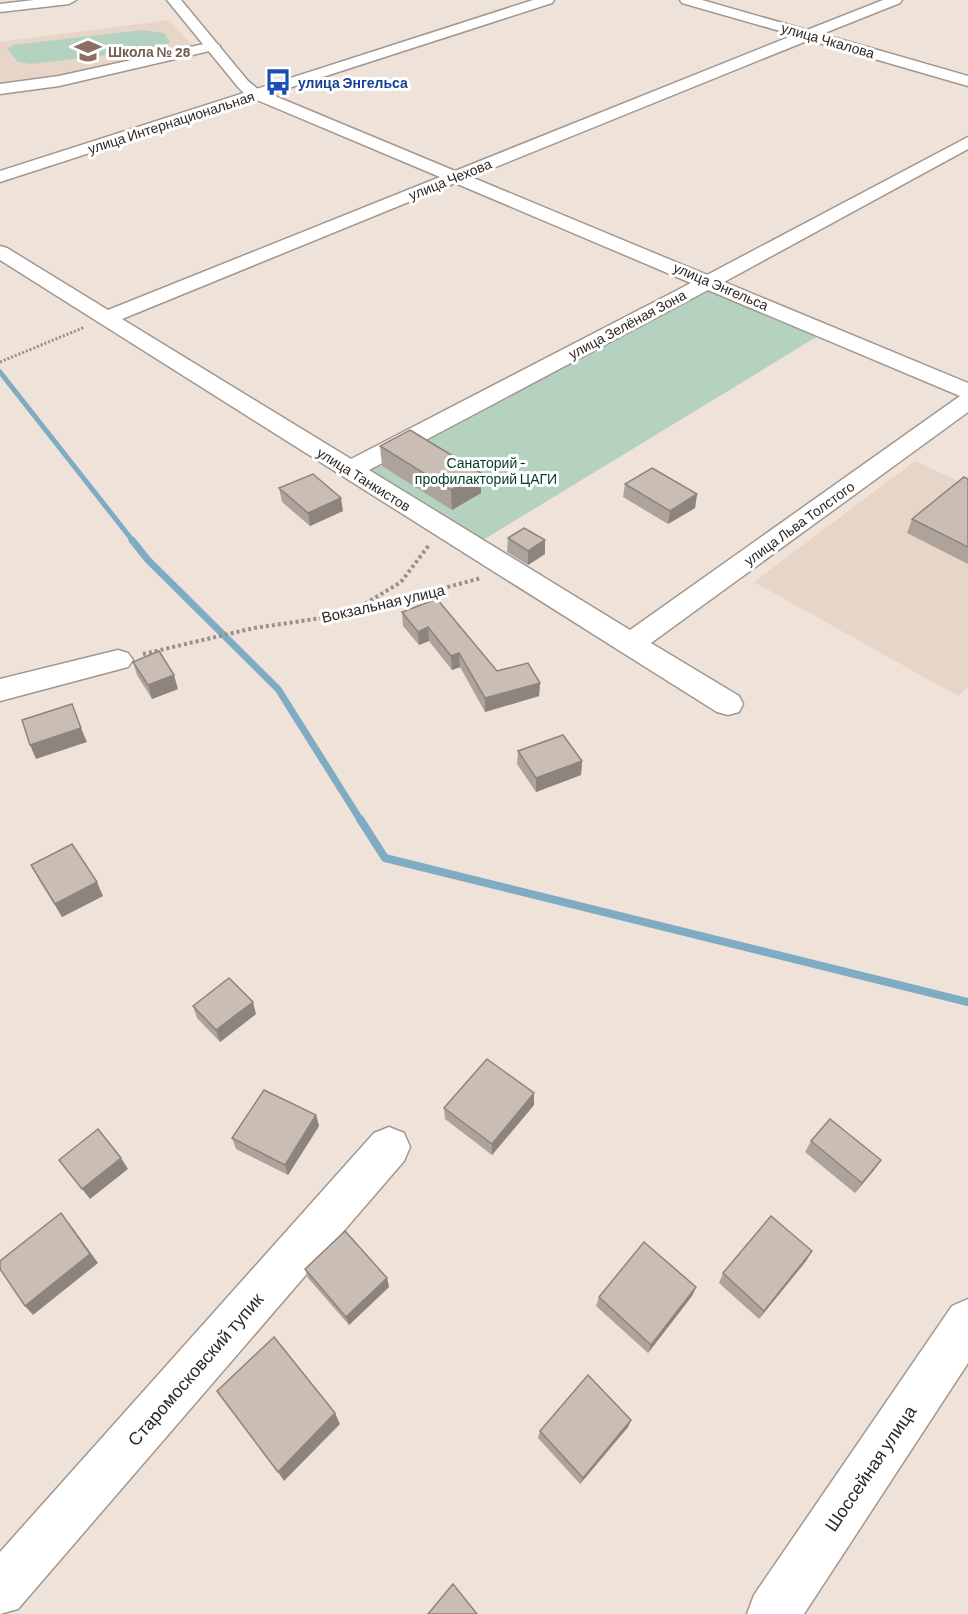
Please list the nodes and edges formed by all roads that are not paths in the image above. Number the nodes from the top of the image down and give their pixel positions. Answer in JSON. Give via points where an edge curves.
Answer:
{"nodes":[{"id":1,"x":69,"y":0,"type":"edge"},
{"id":2,"x":174,"y":0,"type":"edge"},
{"id":3,"x":547,"y":0,"type":"edge"},
{"id":4,"x":687,"y":0,"type":"edge"},
{"id":5,"x":895,"y":0,"type":"edge"},
{"id":6,"x":0,"y":8,"type":"edge"},
{"id":7,"x":809,"y":35,"type":"junction"},
{"id":8,"x":213,"y":46,"type":"junction"},
{"id":9,"x":968,"y":81,"type":"edge"},
{"id":10,"x":0,"y":89,"type":"edge"},
{"id":11,"x":256,"y":94,"type":"junction"},
{"id":12,"x":968,"y":142,"type":"edge"},
{"id":13,"x":456,"y":176,"type":"junction"},
{"id":14,"x":0,"y":177,"type":"edge"},
{"id":15,"x":0,"y":252,"type":"edge"},
{"id":16,"x":710,"y":281,"type":"junction"},
{"id":17,"x":108,"y":317,"type":"junction"},
{"id":18,"x":968,"y":391,"type":"edge"},
{"id":19,"x":968,"y":401,"type":"edge"},
{"id":20,"x":414,"y":436,"type":"junction"},
{"id":21,"x":436,"y":449,"type":"edge"},
{"id":22,"x":349,"y":470,"type":"junction"},
{"id":23,"x":630,"y":644,"type":"junction"},
{"id":24,"x":118,"y":660,"type":"road end"},
{"id":25,"x":0,"y":690,"type":"edge"},
{"id":26,"x":728,"y":705,"type":"dead end"},
{"id":27,"x":389,"y":1147,"type":"dead end"},
{"id":28,"x":967,"y":1328,"type":"edge"},
{"id":29,"x":0,"y":1591,"type":"edge"},
{"id":30,"x":773,"y":1614,"type":"edge"}],
"edges":[{"from":1,"to":6,"type":"street"},
{"from":2,"to":8,"type":"street","name":"улица Энгельса"},
{"from":3,"to":11,"type":"street","name":"улица Интернациональная"},
{"from":4,"to":7,"type":"street","name":"улица Чкалова"},
{"from":5,"to":7,"type":"street","name":"улица Чехова"},
{"from":7,"to":9,"type":"street","name":"улица Чкалова"},
{"from":7,"to":13,"type":"street","name":"улица Чехова"},
{"from":8,"to":10,"type":"street","via":[[59,81]]},
{"from":8,"to":11,"type":"street","name":"улица Энгельса","via":[[243,84]]},
{"from":11,"to":13,"type":"street","name":"улица Энгельса"},
{"from":11,"to":14,"type":"street","name":"улица Интернациональная"},
{"from":12,"to":16,"type":"street","name":"улица Зелёная Зона"},
{"from":13,"to":16,"type":"street","name":"улица Энгельса"},
{"from":13,"to":17,"type":"street","name":"улица Чехова"},
{"from":15,"to":17,"type":"street","name":"улица Танкистов"},
{"from":16,"to":18,"type":"street","name":"улица Энгельса"},
{"from":16,"to":20,"type":"street","name":"улица Зелёная Зона"},
{"from":17,"to":22,"type":"street","name":"улица Танкистов"},
{"from":19,"to":23,"type":"street","name":"улица Льва Толстого"},
{"from":20,"to":21,"type":"street"},
{"from":20,"to":22,"type":"street","name":"улица Зелёная Зона"},
{"from":22,"to":23,"type":"street","name":"улица Танкистов"},
{"from":23,"to":26,"type":"street","name":"улица Танкистов"},
{"from":24,"to":25,"type":"street"},
{"from":27,"to":29,"type":"street","name":"Старомосковский тупик"},
{"from":28,"to":30,"type":"street","name":"Шоссейная улица"}]}
